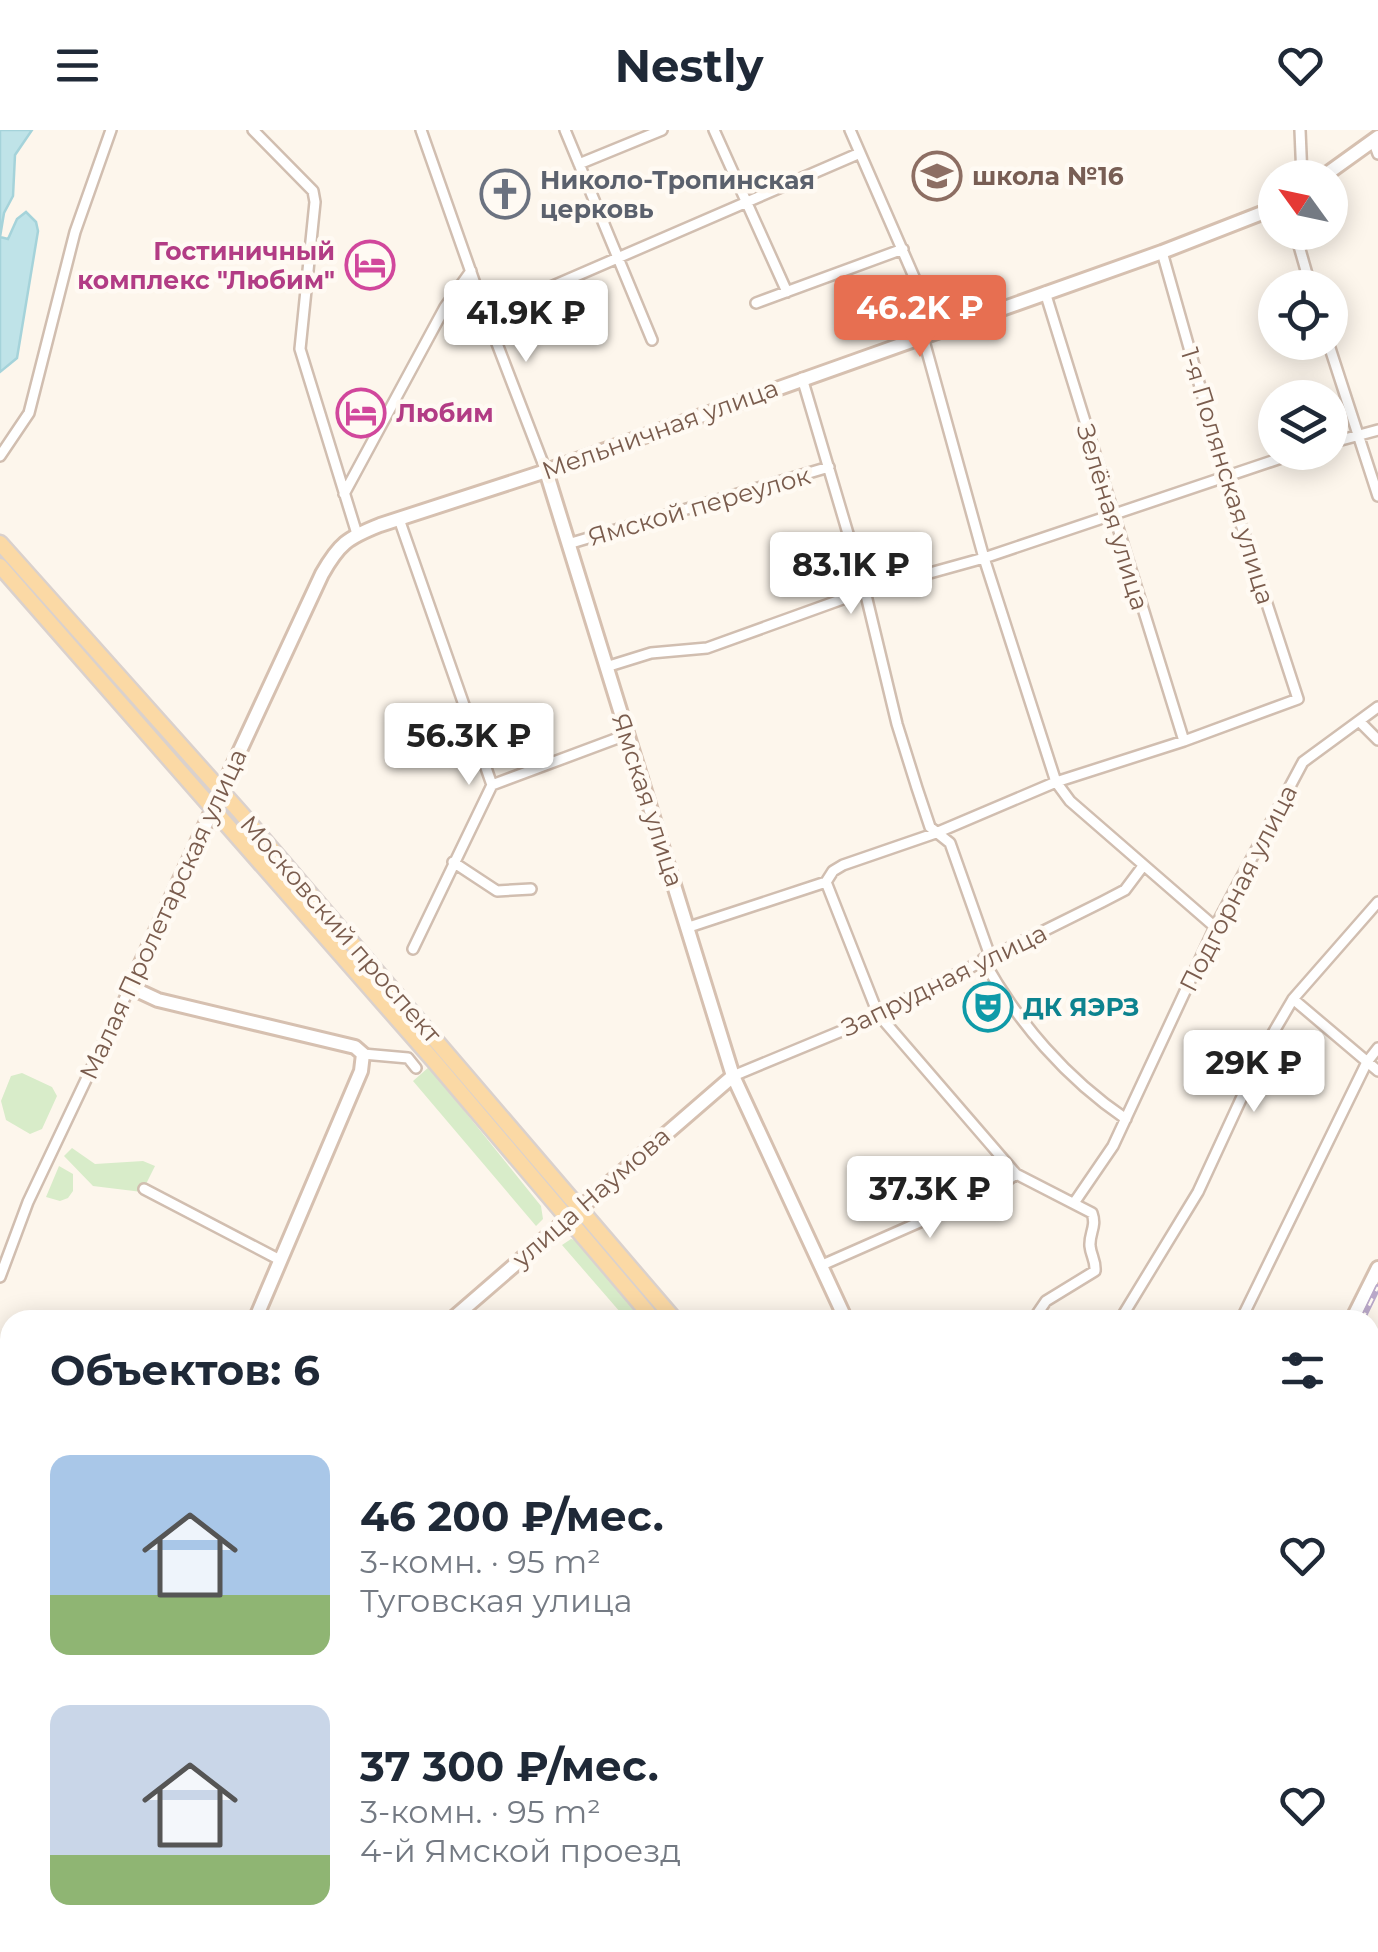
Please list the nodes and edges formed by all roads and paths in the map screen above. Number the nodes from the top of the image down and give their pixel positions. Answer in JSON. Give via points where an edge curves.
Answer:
{"nodes":[{"id":1,"x":112,"y":130,"type":"edge"},
{"id":2,"x":253,"y":130,"type":"edge"},
{"id":3,"x":421,"y":130,"type":"edge"},
{"id":4,"x":566,"y":130,"type":"edge"},
{"id":5,"x":662,"y":130,"type":"edge"},
{"id":6,"x":714,"y":130,"type":"edge"},
{"id":7,"x":850,"y":130,"type":"edge"},
{"id":8,"x":1300,"y":130,"type":"edge"},
{"id":9,"x":1376,"y":138,"type":"edge"},
{"id":10,"x":860,"y":154,"type":"junction"},
{"id":11,"x":1378,"y":154,"type":"edge"},
{"id":12,"x":1301,"y":160,"type":"edge"},
{"id":13,"x":1346,"y":160,"type":"edge"},
{"id":14,"x":579,"y":164,"type":"junction"},
{"id":15,"x":745,"y":205,"type":"junction"},
{"id":16,"x":1258,"y":215,"type":"edge"},
{"id":17,"x":903,"y":249,"type":"junction"},
{"id":18,"x":1162,"y":252,"type":"junction"},
{"id":19,"x":618,"y":260,"type":"junction"},
{"id":20,"x":472,"y":271,"type":"junction"},
{"id":21,"x":786,"y":292,"type":"junction"},
{"id":22,"x":1045,"y":292,"type":"junction"},
{"id":23,"x":756,"y":303,"type":"dead end"},
{"id":24,"x":486,"y":315,"type":"junction"},
{"id":25,"x":938,"y":332,"type":"junction"},
{"id":26,"x":923,"y":337,"type":"junction"},
{"id":27,"x":652,"y":340,"type":"dead end"},
{"id":28,"x":1334,"y":360,"type":"edge"},
{"id":29,"x":802,"y":378,"type":"junction"},
{"id":30,"x":1378,"y":430,"type":"edge"},
{"id":31,"x":1357,"y":435,"type":"junction"},
{"id":32,"x":1348,"y":438,"type":"edge"},
{"id":33,"x":0,"y":456,"type":"edge"},
{"id":34,"x":1258,"y":465,"type":"edge"},
{"id":35,"x":829,"y":468,"type":"junction"},
{"id":36,"x":546,"y":471,"type":"junction"},
{"id":37,"x":1225,"y":475,"type":"junction"},
{"id":38,"x":343,"y":495,"type":"junction"},
{"id":39,"x":1378,"y":496,"type":"edge"},
{"id":40,"x":1111,"y":514,"type":"junction"},
{"id":41,"x":399,"y":519,"type":"junction"},
{"id":42,"x":356,"y":534,"type":"junction"},
{"id":43,"x":0,"y":543,"type":"edge"},
{"id":44,"x":568,"y":544,"type":"junction"},
{"id":45,"x":333,"y":555,"type":"joint"},
{"id":46,"x":984,"y":558,"type":"junction"},
{"id":47,"x":0,"y":566,"type":"edge"},
{"id":48,"x":864,"y":591,"type":"junction"},
{"id":49,"x":606,"y":667,"type":"junction"},
{"id":50,"x":1378,"y":707,"type":"edge"},
{"id":51,"x":1360,"y":722,"type":"junction"},
{"id":52,"x":626,"y":735,"type":"junction"},
{"id":53,"x":1378,"y":740,"type":"edge"},
{"id":54,"x":1184,"y":742,"type":"junction"},
{"id":55,"x":1056,"y":782,"type":"junction"},
{"id":56,"x":492,"y":785,"type":"junction"},
{"id":57,"x":220,"y":790,"type":"junction"},
{"id":58,"x":212,"y":806,"type":"junction"},
{"id":59,"x":936,"y":833,"type":"junction"},
{"id":60,"x":453,"y":862,"type":"junction"},
{"id":61,"x":1144,"y":866,"type":"junction"},
{"id":62,"x":826,"y":882,"type":"junction"},
{"id":63,"x":531,"y":889,"type":"dead end"},
{"id":64,"x":1378,"y":902,"type":"edge"},
{"id":65,"x":689,"y":926,"type":"junction"},
{"id":66,"x":1215,"y":927,"type":"junction"},
{"id":67,"x":413,"y":950,"type":"dead end"},
{"id":68,"x":986,"y":957,"type":"junction"},
{"id":69,"x":130,"y":987,"type":"junction"},
{"id":70,"x":1294,"y":998,"type":"junction"},
{"id":71,"x":878,"y":1014,"type":"junction"},
{"id":72,"x":1378,"y":1048,"type":"edge"},
{"id":73,"x":363,"y":1054,"type":"junction"},
{"id":74,"x":1368,"y":1062,"type":"junction"},
{"id":75,"x":416,"y":1068,"type":"dead end"},
{"id":76,"x":1378,"y":1071,"type":"edge"},
{"id":77,"x":734,"y":1076,"type":"junction"},
{"id":78,"x":1126,"y":1119,"type":"junction"},
{"id":79,"x":1016,"y":1174,"type":"junction"},
{"id":80,"x":144,"y":1189,"type":"dead end"},
{"id":81,"x":1074,"y":1203,"type":"junction"},
{"id":82,"x":580,"y":1206,"type":"junction"},
{"id":83,"x":568,"y":1217,"type":"junction"},
{"id":84,"x":280,"y":1260,"type":"junction"},
{"id":85,"x":820,"y":1266,"type":"junction"},
{"id":86,"x":1378,"y":1268,"type":"edge"},
{"id":87,"x":0,"y":1277,"type":"edge"},
{"id":88,"x":259,"y":1310,"type":"edge"},
{"id":89,"x":462,"y":1310,"type":"edge"},
{"id":90,"x":646,"y":1310,"type":"edge"},
{"id":91,"x":667,"y":1310,"type":"edge"},
{"id":92,"x":841,"y":1310,"type":"edge"},
{"id":93,"x":1040,"y":1310,"type":"edge"},
{"id":94,"x":1126,"y":1310,"type":"edge"},
{"id":95,"x":1246,"y":1310,"type":"edge"},
{"id":96,"x":1357,"y":1310,"type":"edge"}],
"edges":[{"from":1,"to":33,"type":"street","via":[[75,232],[29,413]]},
{"from":2,"to":38,"type":"street","via":[[313,192],[300,348]]},
{"from":3,"to":20,"type":"street","name":"Ямская улица"},
{"from":4,"to":14,"type":"street"},
{"from":5,"to":14,"type":"street"},
{"from":6,"to":15,"type":"street"},
{"from":7,"to":10,"type":"street"},
{"from":8,"to":12,"type":"street"},
{"from":9,"to":11,"type":"street"},
{"from":9,"to":13,"type":"street"},
{"from":10,"to":15,"type":"street"},
{"from":10,"to":17,"type":"street"},
{"from":14,"to":19,"type":"street"},
{"from":15,"to":19,"type":"street"},
{"from":15,"to":21,"type":"street"},
{"from":16,"to":18,"type":"street","name":"Мельничная улица"},
{"from":17,"to":21,"type":"street"},
{"from":17,"to":25,"type":"street"},
{"from":18,"to":22,"type":"street","name":"Мельничная улица"},
{"from":18,"to":37,"type":"street","name":"1-я Полянская улица"},
{"from":19,"to":24,"type":"street"},
{"from":19,"to":27,"type":"street"},
{"from":20,"to":24,"type":"street","name":"Ямская улица"},
{"from":20,"to":38,"type":"street","via":[[444,308]]},
{"from":21,"to":23,"type":"street"},
{"from":22,"to":25,"type":"street","name":"Мельничная улица"},
{"from":22,"to":40,"type":"street","name":"Зелёная улица"},
{"from":24,"to":36,"type":"street","name":"Ямская улица"},
{"from":25,"to":26,"type":"street","name":"Мельничная улица"},
{"from":26,"to":29,"type":"street","name":"Мельничная улица"},
{"from":26,"to":46,"type":"street"},
{"from":28,"to":31,"type":"street"},
{"from":29,"to":35,"type":"street"},
{"from":29,"to":36,"type":"street","name":"Мельничная улица"},
{"from":30,"to":31,"type":"street"},
{"from":31,"to":32,"type":"street"},
{"from":31,"to":39,"type":"street"},
{"from":34,"to":37,"type":"street"},
{"from":35,"to":44,"type":"street","name":"Ямской переулок"},
{"from":35,"to":48,"type":"street"},
{"from":36,"to":41,"type":"street","name":"Мельничная улица"},
{"from":36,"to":44,"type":"street","name":"Ямская улица"},
{"from":37,"to":40,"type":"street"},
{"from":37,"to":54,"type":"street","name":"1-я Полянская улица","via":[[1298,699]]},
{"from":38,"to":42,"type":"street"},
{"from":40,"to":46,"type":"street"},
{"from":40,"to":54,"type":"street","name":"Зелёная улица"},
{"from":41,"to":42,"type":"street","name":"Мельничная улица"},
{"from":41,"to":56,"type":"street"},
{"from":42,"to":45,"type":"street","name":"Мельничная улица"},
{"from":43,"to":57,"type":"main road","name":"Московский проспект"},
{"from":44,"to":49,"type":"street","name":"Ямская улица"},
{"from":45,"to":57,"type":"street","name":"Малая Пролетарская улица"},
{"from":46,"to":48,"type":"street"},
{"from":46,"to":55,"type":"street"},
{"from":47,"to":58,"type":"main road","name":"Московский проспект"},
{"from":48,"to":49,"type":"street","via":[[707,648],[651,653]]},
{"from":48,"to":59,"type":"street","via":[[897,724]]},
{"from":49,"to":52,"type":"street","name":"Ямская улица"},
{"from":50,"to":51,"type":"street","name":"Подгорная улица"},
{"from":51,"to":53,"type":"street"},
{"from":51,"to":66,"type":"street","name":"Подгорная улица","via":[[1303,762]]},
{"from":52,"to":56,"type":"street"},
{"from":52,"to":65,"type":"street","name":"Ямская улица"},
{"from":54,"to":55,"type":"street"},
{"from":55,"to":59,"type":"street"},
{"from":55,"to":61,"type":"street"},
{"from":56,"to":60,"type":"street"},
{"from":57,"to":58,"type":"street","name":"Малая Пролетарская улица"},
{"from":57,"to":82,"type":"main road","name":"Московский проспект"},
{"from":58,"to":69,"type":"street","name":"Малая Пролетарская улица"},
{"from":58,"to":83,"type":"main road","name":"Московский проспект"},
{"from":59,"to":62,"type":"street","via":[[843,865]]},
{"from":59,"to":68,"type":"street","via":[[950,843]]},
{"from":60,"to":63,"type":"street","via":[[497,890]]},
{"from":60,"to":67,"type":"street"},
{"from":61,"to":66,"type":"street"},
{"from":61,"to":68,"type":"street","name":"Запрудная улица","via":[[1125,890]]},
{"from":62,"to":65,"type":"street"},
{"from":62,"to":71,"type":"street"},
{"from":64,"to":70,"type":"street"},
{"from":65,"to":77,"type":"street","name":"Ямская улица"},
{"from":66,"to":78,"type":"street","name":"Подгорная улица"},
{"from":68,"to":71,"type":"street","name":"Запрудная улица"},
{"from":68,"to":78,"type":"street","via":[[1006,1001],[1089,1094]]},
{"from":69,"to":73,"type":"street"},
{"from":69,"to":87,"type":"street","name":"Малая Пролетарская улица","via":[[28,1202]]},
{"from":70,"to":74,"type":"street"},
{"from":70,"to":94,"type":"street","via":[[1198,1192]]},
{"from":71,"to":77,"type":"street","name":"Запрудная улица"},
{"from":71,"to":79,"type":"street"},
{"from":72,"to":74,"type":"street"},
{"from":73,"to":75,"type":"street","via":[[408,1058]]},
{"from":73,"to":84,"type":"street"},
{"from":74,"to":76,"type":"street"},
{"from":74,"to":95,"type":"street"},
{"from":77,"to":82,"type":"street","name":"улица Наумова"},
{"from":77,"to":85,"type":"street","name":"Ямская улица"},
{"from":78,"to":81,"type":"street","name":"Подгорная улица"},
{"from":79,"to":81,"type":"street"},
{"from":79,"to":85,"type":"street","via":[[984,1198]]},
{"from":80,"to":84,"type":"street"},
{"from":81,"to":93,"type":"street","via":[[1092,1213],[1096,1225],[1090,1245],[1095,1272]]},
{"from":82,"to":83,"type":"street","name":"улица Наумова"},
{"from":82,"to":91,"type":"main road","name":"Московский проспект"},
{"from":83,"to":89,"type":"street","name":"улица Наумова"},
{"from":83,"to":90,"type":"main road","name":"Московский проспект"},
{"from":84,"to":88,"type":"street"},
{"from":85,"to":92,"type":"street","name":"Ямская улица"},
{"from":86,"to":96,"type":"street"}]}
